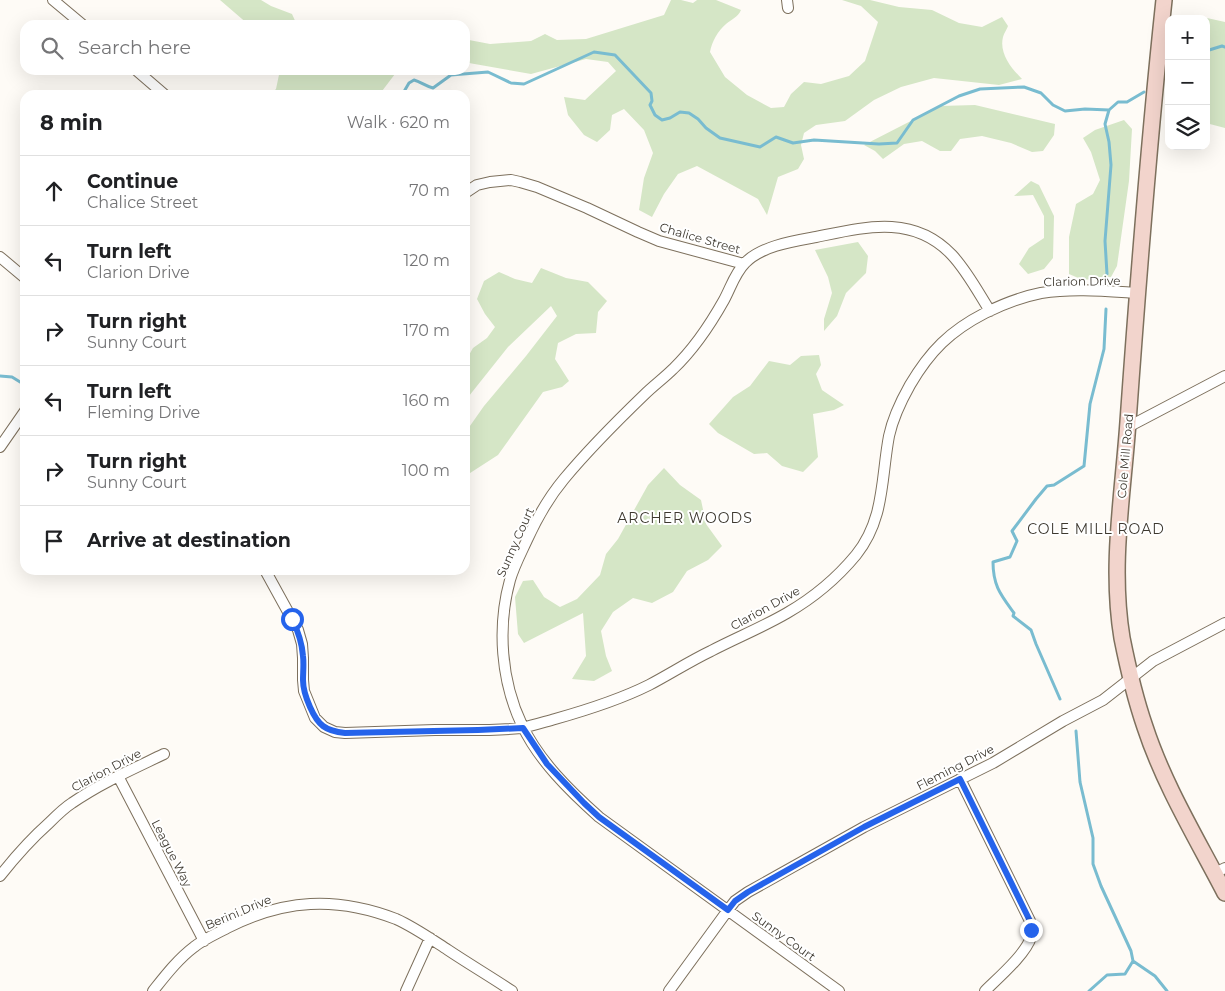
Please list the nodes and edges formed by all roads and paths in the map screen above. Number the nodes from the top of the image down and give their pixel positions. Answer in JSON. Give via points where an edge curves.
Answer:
{"nodes":[{"id":1,"x":53,"y":0,"type":"edge"},
{"id":2,"x":1164,"y":0,"type":"edge"},
{"id":3,"x":77,"y":20,"type":"edge"},
{"id":4,"x":142,"y":75,"type":"edge"},
{"id":5,"x":159,"y":90,"type":"edge"},
{"id":6,"x":470,"y":190,"type":"edge"},
{"id":7,"x":0,"y":257,"type":"edge"},
{"id":8,"x":744,"y":264,"type":"junction"},
{"id":9,"x":20,"y":274,"type":"edge"},
{"id":10,"x":1137,"y":292,"type":"junction"},
{"id":11,"x":990,"y":310,"type":"junction"},
{"id":12,"x":1225,"y":376,"type":"edge"},
{"id":13,"x":20,"y":418,"type":"edge"},
{"id":14,"x":1128,"y":427,"type":"junction"},
{"id":15,"x":0,"y":447,"type":"edge"},
{"id":16,"x":268,"y":575,"type":"edge"},
{"id":17,"x":1225,"y":622,"type":"edge"},
{"id":18,"x":1131,"y":678,"type":"junction"},
{"id":19,"x":523,"y":728,"type":"junction"},
{"id":20,"x":164,"y":754,"type":"dead end"},
{"id":21,"x":118,"y":776,"type":"junction"},
{"id":22,"x":960,"y":779,"type":"junction"},
{"id":23,"x":1220,"y":870,"type":"edge"},
{"id":24,"x":0,"y":876,"type":"edge"},
{"id":25,"x":1225,"y":893,"type":"edge"},
{"id":26,"x":728,"y":910,"type":"junction"},
{"id":27,"x":430,"y":938,"type":"junction"},
{"id":28,"x":204,"y":941,"type":"junction"},
{"id":29,"x":153,"y":991,"type":"edge"},
{"id":30,"x":406,"y":991,"type":"edge"},
{"id":31,"x":512,"y":991,"type":"edge"},
{"id":32,"x":669,"y":991,"type":"edge"},
{"id":33,"x":839,"y":991,"type":"edge"},
{"id":34,"x":985,"y":991,"type":"edge"}],
"edges":[{"from":1,"to":3,"type":"street"},
{"from":2,"to":10,"type":"street","name":"Cole Mill Road"},
{"from":4,"to":5,"type":"street"},
{"from":6,"to":8,"type":"street","name":"Chalice Street","via":[[490,182],[520,182],[659,241]]},
{"from":7,"to":9,"type":"street"},
{"from":8,"to":11,"type":"street","name":"Chalice Street","via":[[760,252],[800,240],[884,226],[911,230],[952,255]]},
{"from":8,"to":19,"type":"street","name":"Sunny Court","via":[[704,332],[687,354],[616,422],[564,479],[530,534],[510,579],[503,632],[508,683]]},
{"from":10,"to":11,"type":"street","name":"Clarion Drive","via":[[1041,293]]},
{"from":10,"to":14,"type":"street","name":"Cole Mill Road"},
{"from":11,"to":19,"type":"street","name":"Clarion Drive","via":[[951,334],[919,370],[892,424],[880,502],[872,529],[854,557],[827,584],[786,613],[648,686],[601,705]]},
{"from":12,"to":14,"type":"street"},
{"from":13,"to":15,"type":"street"},
{"from":14,"to":18,"type":"street","name":"Cole Mill Road","via":[[1117,570],[1120,620]]},
{"from":16,"to":19,"type":"street","name":"Clarion Drive","via":[[298,630],[304,658],[304,692],[315,718],[324,727],[345,733]]},
{"from":17,"to":18,"type":"street","name":"Fleming Drive","via":[[1154,661]]},
{"from":18,"to":22,"type":"street","name":"Fleming Drive","via":[[1103,700]]},
{"from":18,"to":23,"type":"street","name":"Cole Mill Road","via":[[1157,758],[1185,816]]},
{"from":19,"to":26,"type":"street","name":"Sunny Court","via":[[547,764],[599,817]]},
{"from":20,"to":21,"type":"street","name":"Clarion Drive"},
{"from":21,"to":24,"type":"street","name":"Clarion Drive","via":[[62,810]]},
{"from":21,"to":28,"type":"street","name":"League Way"},
{"from":22,"to":26,"type":"street","name":"Fleming Drive","via":[[864,827],[735,901]]},
{"from":22,"to":34,"type":"street","via":[[1030,921],[1030,938],[1022,954]]},
{"from":23,"to":25,"type":"street","name":"Cole Mill Road"},
{"from":26,"to":32,"type":"street","name":"Fleming Drive"},
{"from":26,"to":33,"type":"street","name":"Sunny Court"},
{"from":27,"to":28,"type":"street","name":"Berini Drive","via":[[372,911],[323,903],[266,912]]},
{"from":27,"to":30,"type":"street"},
{"from":27,"to":31,"type":"street","name":"Berini Drive"},
{"from":28,"to":29,"type":"street","name":"Berini Drive","via":[[185,955]]}]}
